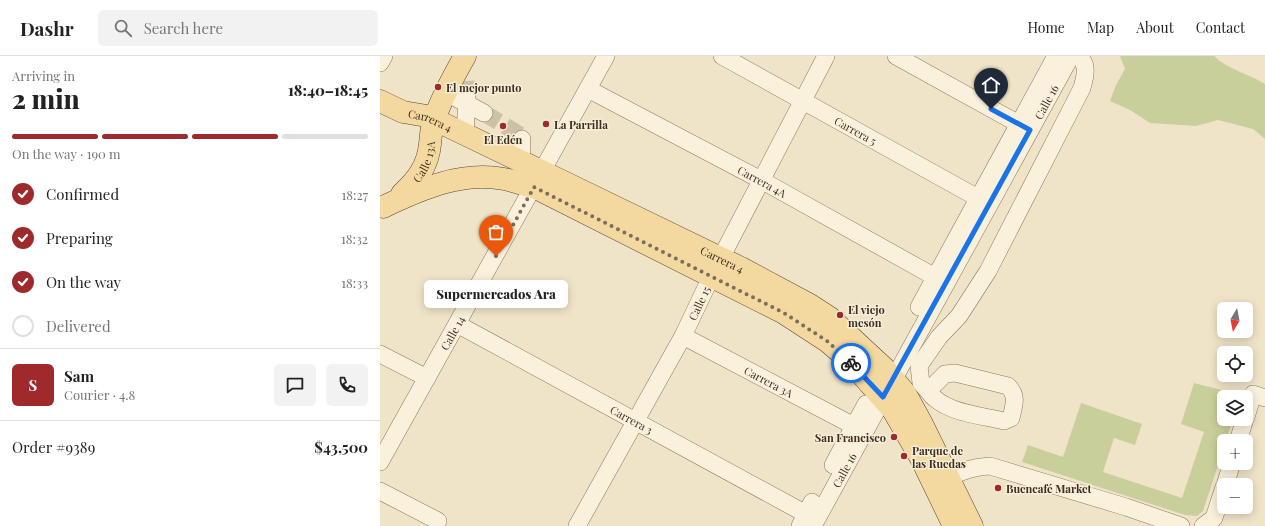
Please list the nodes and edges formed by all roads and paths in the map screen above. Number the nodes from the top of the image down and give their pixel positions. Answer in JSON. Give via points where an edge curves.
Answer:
{"nodes":[{"id":1,"x":606,"y":56,"type":"edge"},
{"id":2,"x":826,"y":56,"type":"edge"},
{"id":3,"x":896,"y":56,"type":"edge"},
{"id":4,"x":1056,"y":56,"type":"edge"},
{"id":5,"x":1071,"y":56,"type":"edge"},
{"id":6,"x":1078,"y":56,"type":"edge"},
{"id":7,"x":727,"y":57,"type":"edge"},
{"id":8,"x":465,"y":80,"type":"edge"},
{"id":9,"x":588,"y":89,"type":"junction"},
{"id":10,"x":443,"y":95,"type":"junction"},
{"id":11,"x":380,"y":101,"type":"edge"},
{"id":12,"x":803,"y":101,"type":"junction"},
{"id":13,"x":484,"y":113,"type":"tunnel mouth"},
{"id":14,"x":434,"y":120,"type":"junction"},
{"id":15,"x":1024,"y":127,"type":"junction"},
{"id":16,"x":465,"y":136,"type":"junction"},
{"id":17,"x":522,"y":139,"type":"dead end"},
{"id":18,"x":521,"y":162,"type":"junction"},
{"id":19,"x":538,"y":180,"type":"junction"},
{"id":20,"x":761,"y":180,"type":"junction"},
{"id":21,"x":984,"y":201,"type":"junction"},
{"id":22,"x":381,"y":208,"type":"edge"},
{"id":23,"x":721,"y":258,"type":"junction"},
{"id":24,"x":711,"y":277,"type":"junction"},
{"id":25,"x":935,"y":277,"type":"junction"},
{"id":26,"x":457,"y":324,"type":"junction"},
{"id":27,"x":683,"y":336,"type":"junction"},
{"id":28,"x":380,"y":354,"type":"edge"},
{"id":29,"x":427,"y":378,"type":"junction"},
{"id":30,"x":884,"y":383,"type":"junction"},
{"id":31,"x":928,"y":391,"type":"junction"},
{"id":32,"x":1253,"y":394,"type":"edge"},
{"id":33,"x":1265,"y":398,"type":"edge"},
{"id":34,"x":637,"y":421,"type":"junction"},
{"id":35,"x":854,"y":426,"type":"junction"},
{"id":36,"x":380,"y":462,"type":"edge"},
{"id":37,"x":937,"y":473,"type":"junction"},
{"id":38,"x":380,"y":491,"type":"edge"},
{"id":39,"x":1217,"y":508,"type":"edge"},
{"id":40,"x":1147,"y":520,"type":"edge"},
{"id":41,"x":438,"y":521,"type":"dead end"},
{"id":42,"x":806,"y":522,"type":"edge"},
{"id":43,"x":577,"y":526,"type":"edge"},
{"id":44,"x":954,"y":526,"type":"edge"},
{"id":45,"x":972,"y":526,"type":"edge"},
{"id":46,"x":1181,"y":526,"type":"edge"},
{"id":47,"x":1203,"y":526,"type":"edge"}],
"edges":[{"from":1,"to":9,"type":"street","name":"Calle 14"},
{"from":2,"to":12,"type":"street","name":"Calle 15"},
{"from":3,"to":15,"type":"street"},
{"from":4,"to":15,"type":"street","name":"Calle 16"},
{"from":5,"to":15,"type":"street","name":"Calle 16"},
{"from":6,"to":31,"type":"street","via":[[1082,59],[1086,71],[1079,95],[988,271],[959,316],[939,337],[919,366],[921,383]]},
{"from":7,"to":12,"type":"street","name":"Carrera 5"},
{"from":8,"to":10,"type":"main road","name":"Calle 13A"},
{"from":8,"to":10,"type":"street"},
{"from":8,"to":13,"type":"street"},
{"from":8,"to":16,"type":"street"},
{"from":9,"to":19,"type":"street","name":"Calle 14"},
{"from":9,"to":20,"type":"street","name":"Carrera 4A"},
{"from":10,"to":14,"type":"main road","name":"Calle 13A"},
{"from":11,"to":14,"type":"main road","name":"Carrera 4","via":[[403,112]]},
{"from":12,"to":20,"type":"street","name":"Calle 15"},
{"from":12,"to":21,"type":"street","name":"Carrera 5"},
{"from":14,"to":16,"type":"main road","name":"Carrera 4"},
{"from":14,"to":22,"type":"main road","name":"Calle 13A","via":[[428,156],[418,178],[397,198]]},
{"from":15,"to":21,"type":"street","name":"Calle 16"},
{"from":16,"to":18,"type":"main road","name":"Carrera 4"},
{"from":17,"to":18,"type":"street"},
{"from":18,"to":19,"type":"main road","name":"Carrera 4"},
{"from":19,"to":22,"type":"main road","name":"Carrera 4","via":[[467,178],[424,188]]},
{"from":19,"to":23,"type":"main road","name":"Carrera 4"},
{"from":19,"to":24,"type":"main road","name":"Carrera 4"},
{"from":19,"to":26,"type":"street","name":"Calle 14"},
{"from":20,"to":23,"type":"street","name":"Calle 15"},
{"from":20,"to":25,"type":"street","name":"Carrera 4A"},
{"from":21,"to":25,"type":"street","name":"Calle 16"},
{"from":21,"to":30,"type":"street","name":"Calle 16"},
{"from":23,"to":24,"type":"street","name":"Calle 15"},
{"from":23,"to":30,"type":"main road","name":"Carrera 4","via":[[830,318]]},
{"from":24,"to":27,"type":"street","name":"Calle 15"},
{"from":24,"to":30,"type":"main road","name":"Carrera 4","via":[[805,325]]},
{"from":25,"to":30,"type":"street","name":"Calle 16"},
{"from":26,"to":29,"type":"street","name":"Calle 14"},
{"from":26,"to":34,"type":"street","name":"Carrera 3"},
{"from":27,"to":34,"type":"street","name":"Calle 15"},
{"from":27,"to":35,"type":"street","name":"Carrera 3A"},
{"from":28,"to":29,"type":"street"},
{"from":29,"to":36,"type":"street","name":"Calle 14"},
{"from":30,"to":35,"type":"street","name":"Calle 16"},
{"from":30,"to":37,"type":"main road","name":"Carrera 4","via":[[902,423]]},
{"from":30,"to":42,"type":"street","name":"Calle 16"},
{"from":31,"to":31,"type":"street","via":[[945,374],[955,373],[1008,386],[1016,399],[1010,418],[1004,421],[948,407],[931,396]]},
{"from":32,"to":33,"type":"street"},
{"from":34,"to":42,"type":"street","name":"Carrera 3"},
{"from":34,"to":43,"type":"street","name":"Calle 15"},
{"from":35,"to":42,"type":"street","name":"Calle 16"},
{"from":37,"to":40,"type":"street","via":[[990,466]]},
{"from":37,"to":44,"type":"main road","name":"Carrera 4"},
{"from":37,"to":45,"type":"main road","name":"Carrera 4"},
{"from":38,"to":41,"type":"street"},
{"from":39,"to":47,"type":"street","via":[[1214,518]]},
{"from":40,"to":46,"type":"street"}]}
